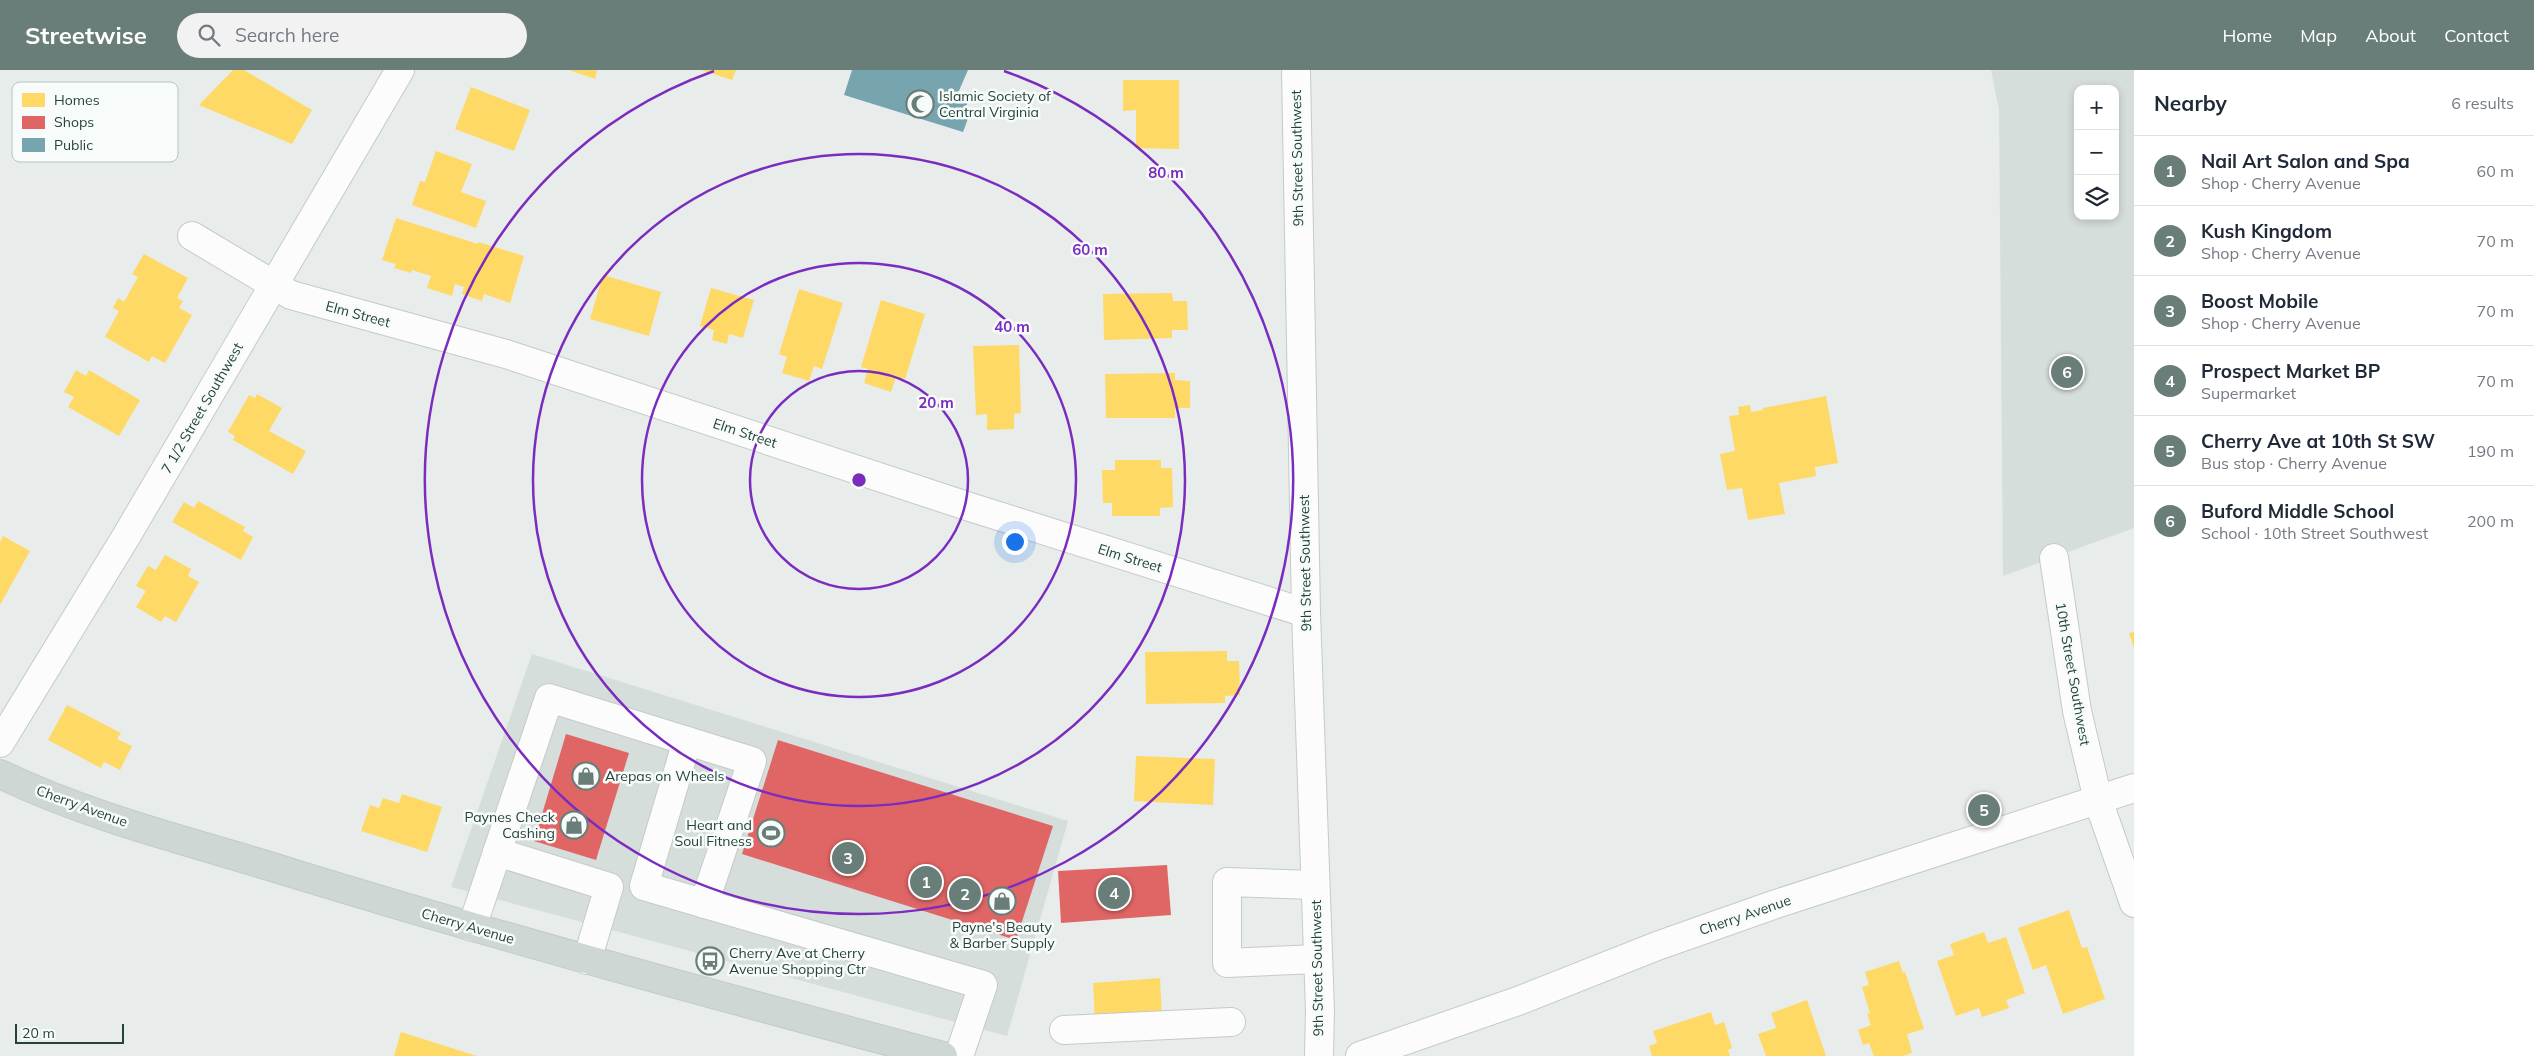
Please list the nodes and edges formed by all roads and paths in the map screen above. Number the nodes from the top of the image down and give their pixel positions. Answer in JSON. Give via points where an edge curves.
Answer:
{"nodes":[{"id":1,"x":400,"y":70,"type":"edge"},
{"id":2,"x":1296,"y":70,"type":"edge"},
{"id":3,"x":192,"y":236,"type":"dead end"},
{"id":4,"x":274,"y":285,"type":"junction"},
{"id":5,"x":2054,"y":558,"type":"dead end"},
{"id":6,"x":1306,"y":613,"type":"junction"},
{"id":7,"x":687,"y":741,"type":"junction"},
{"id":8,"x":0,"y":743,"type":"edge"},
{"id":9,"x":0,"y":774,"type":"edge"},
{"id":10,"x":2134,"y":788,"type":"edge"},
{"id":11,"x":2098,"y":800,"type":"junction"},
{"id":12,"x":497,"y":852,"type":"junction"},
{"id":13,"x":1315,"y":885,"type":"junction"},
{"id":14,"x":644,"y":886,"type":"junction"},
{"id":15,"x":608,"y":887,"type":"junction"},
{"id":16,"x":2134,"y":903,"type":"edge"},
{"id":17,"x":704,"y":904,"type":"junction"},
{"id":18,"x":472,"y":927,"type":"junction"},
{"id":19,"x":1318,"y":958,"type":"junction"},
{"id":20,"x":587,"y":960,"type":"junction"},
{"id":21,"x":1231,"y":1022,"type":"dead end"},
{"id":22,"x":1064,"y":1030,"type":"dead end"},
{"id":23,"x":943,"y":1056,"type":"edge"},
{"id":24,"x":959,"y":1056,"type":"edge"},
{"id":25,"x":1319,"y":1056,"type":"edge"},
{"id":26,"x":1360,"y":1056,"type":"edge"}],
"edges":[{"from":1,"to":4,"type":"street","name":"7 1/2 Street Southwest"},
{"from":2,"to":6,"type":"street","name":"9th Street Southwest"},
{"from":3,"to":4,"type":"street","name":"Elm Street"},
{"from":4,"to":6,"type":"street","name":"Elm Street","via":[[291,295],[506,354],[973,508]]},
{"from":4,"to":8,"type":"street","name":"7 1/2 Street Southwest"},
{"from":5,"to":11,"type":"street","name":"10th Street Southwest","via":[[2077,711]]},
{"from":6,"to":13,"type":"street","name":"9th Street Southwest"},
{"from":7,"to":12,"type":"street","via":[[549,698]]},
{"from":7,"to":14,"type":"street"},
{"from":7,"to":17,"type":"street","via":[[752,761]]},
{"from":9,"to":18,"type":"main road","name":"Cherry Avenue","via":[[75,806]]},
{"from":10,"to":11,"type":"street","name":"Cherry Avenue"},
{"from":11,"to":16,"type":"street","name":"10th Street Southwest"},
{"from":11,"to":26,"type":"street","name":"Cherry Avenue","via":[[1776,904]]},
{"from":12,"to":15,"type":"street"},
{"from":12,"to":18,"type":"street"},
{"from":13,"to":19,"type":"street","name":"9th Street Southwest"},
{"from":13,"to":19,"type":"street","via":[[1226,882],[1228,963]]},
{"from":14,"to":15,"type":"street"},
{"from":14,"to":17,"type":"street"},
{"from":15,"to":20,"type":"street"},
{"from":17,"to":24,"type":"street","via":[[983,985]]},
{"from":18,"to":20,"type":"main road","name":"Cherry Avenue"},
{"from":19,"to":25,"type":"street","name":"9th Street Southwest"},
{"from":20,"to":23,"type":"main road","name":"Cherry Avenue"},
{"from":21,"to":22,"type":"street"}]}
